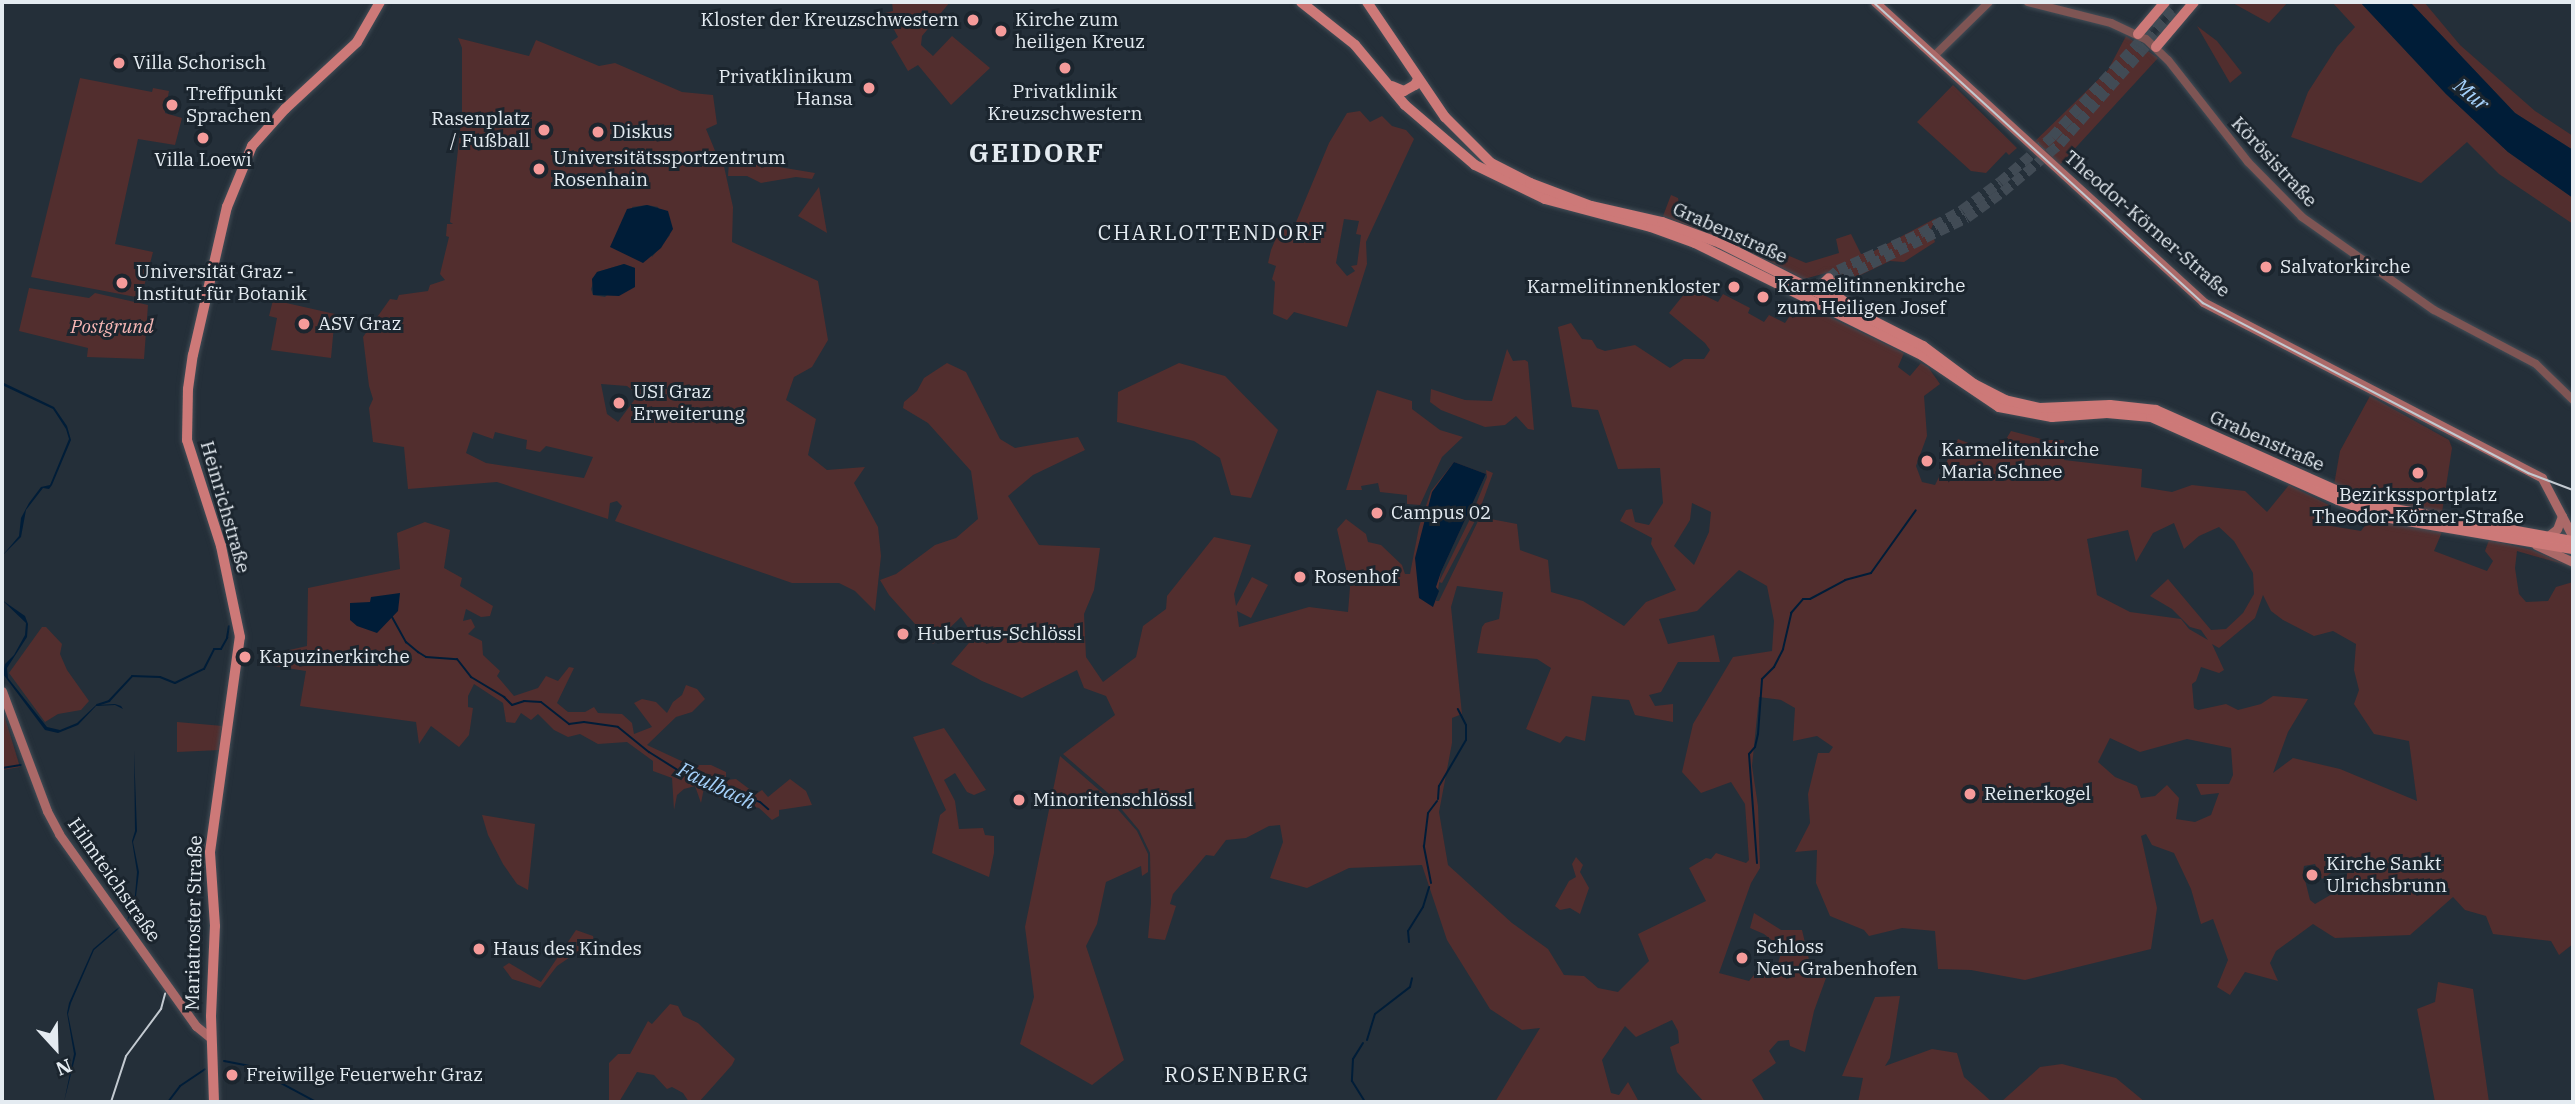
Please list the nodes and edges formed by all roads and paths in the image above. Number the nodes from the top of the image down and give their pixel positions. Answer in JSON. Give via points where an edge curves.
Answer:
{"nodes":[{"id":1,"x":380,"y":2,"type":"edge"},
{"id":2,"x":1301,"y":2,"type":"edge"},
{"id":3,"x":1367,"y":2,"type":"edge"},
{"id":4,"x":1875,"y":2,"type":"edge"},
{"id":5,"x":1989,"y":2,"type":"edge"},
{"id":6,"x":2028,"y":2,"type":"edge"},
{"id":7,"x":2186,"y":2,"type":"edge"},
{"id":8,"x":2194,"y":2,"type":"edge"},
{"id":9,"x":2069,"y":6,"type":"edge"},
{"id":10,"x":2171,"y":6,"type":"edge"},
{"id":11,"x":2138,"y":34,"type":"junction"},
{"id":12,"x":2156,"y":47,"type":"junction"},
{"id":13,"x":1934,"y":56,"type":"junction"},
{"id":14,"x":1418,"y":79,"type":"junction"},
{"id":15,"x":1389,"y":84,"type":"junction"},
{"id":16,"x":1429,"y":125,"type":"junction"},
{"id":17,"x":1470,"y":144,"type":"junction"},
{"id":18,"x":1818,"y":297,"type":"junction"},
{"id":19,"x":1855,"y":310,"type":"junction"},
{"id":20,"x":2573,"y":400,"type":"edge"},
{"id":21,"x":2564,"y":520,"type":"junction"},
{"id":22,"x":2548,"y":536,"type":"junction"},
{"id":23,"x":2573,"y":539,"type":"edge"},
{"id":24,"x":2525,"y":540,"type":"junction"},
{"id":25,"x":2573,"y":549,"type":"edge"},
{"id":26,"x":2573,"y":562,"type":"edge"},
{"id":27,"x":237,"y":619,"type":"joint"},
{"id":28,"x":2,"y":691,"type":"edge"},
{"id":29,"x":211,"y":1038,"type":"junction"},
{"id":30,"x":214,"y":1102,"type":"edge"}],
"edges":[{"from":1,"to":27,"type":"main road","name":"Heinrichstraße","via":[[357,43],[252,146],[234,187],[215,257],[193,355],[187,428]]},
{"from":2,"to":15,"type":"main road","name":"Grabenstraße","via":[[1354,45]]},
{"from":3,"to":14,"type":"main road","name":"Grabenstraße"},
{"from":4,"to":13,"type":"main road","name":"Theodor-Körner-Straße"},
{"from":5,"to":13,"type":"street"},
{"from":6,"to":9,"type":"street","name":"Körösistraße"},
{"from":7,"to":10,"type":"main road"},
{"from":8,"to":12,"type":"main road"},
{"from":9,"to":11,"type":"street","name":"Körösistraße"},
{"from":10,"to":11,"type":"main road"},
{"from":11,"to":12,"type":"street","name":"Körösistraße"},
{"from":12,"to":20,"type":"street","name":"Körösistraße","via":[[2220,129],[2302,217],[2434,310],[2536,364]]},
{"from":13,"to":21,"type":"main road","name":"Theodor-Körner-Straße","via":[[2203,302],[2542,478]]},
{"from":14,"to":15,"type":"main road","via":[[1404,91]]},
{"from":14,"to":17,"type":"main road","name":"Grabenstraße"},
{"from":15,"to":16,"type":"main road","name":"Grabenstraße"},
{"from":16,"to":17,"type":"main road","via":[[1443,122]]},
{"from":16,"to":18,"type":"main road","name":"Grabenstraße","via":[[1494,176],[1569,207],[1677,235]]},
{"from":17,"to":18,"type":"main road","name":"Grabenstraße","via":[[1491,163],[1519,178],[1591,206],[1688,230]]},
{"from":18,"to":19,"type":"main road","name":"Grabenstraße"},
{"from":18,"to":19,"type":"main road","via":[[1833,281],[1838,297]]},
{"from":18,"to":24,"type":"main road","name":"Grabenstraße","via":[[1922,355],[1999,407],[2052,417],[2107,413],[2151,417],[2389,519]]},
{"from":19,"to":22,"type":"main road","name":"Grabenstraße","via":[[1923,346],[1974,384],[2006,400],[2040,408],[2110,405],[2156,411],[2367,504]]},
{"from":21,"to":22,"type":"main road"},
{"from":21,"to":23,"type":"main road","name":"Theodor-Körner-Straße"},
{"from":22,"to":23,"type":"main road","name":"Grabenstraße"},
{"from":24,"to":25,"type":"main road","name":"Grabenstraße"},
{"from":24,"to":26,"type":"main road"},
{"from":27,"to":29,"type":"main road","name":"Mariatroster Straße","via":[[240,637],[234,693],[210,855],[215,926]]},
{"from":28,"to":29,"type":"main road","name":"Hilmteichstraße","via":[[23,761],[60,834],[196,1026]]},
{"from":29,"to":30,"type":"main road","name":"Mariatroster Straße"}]}
